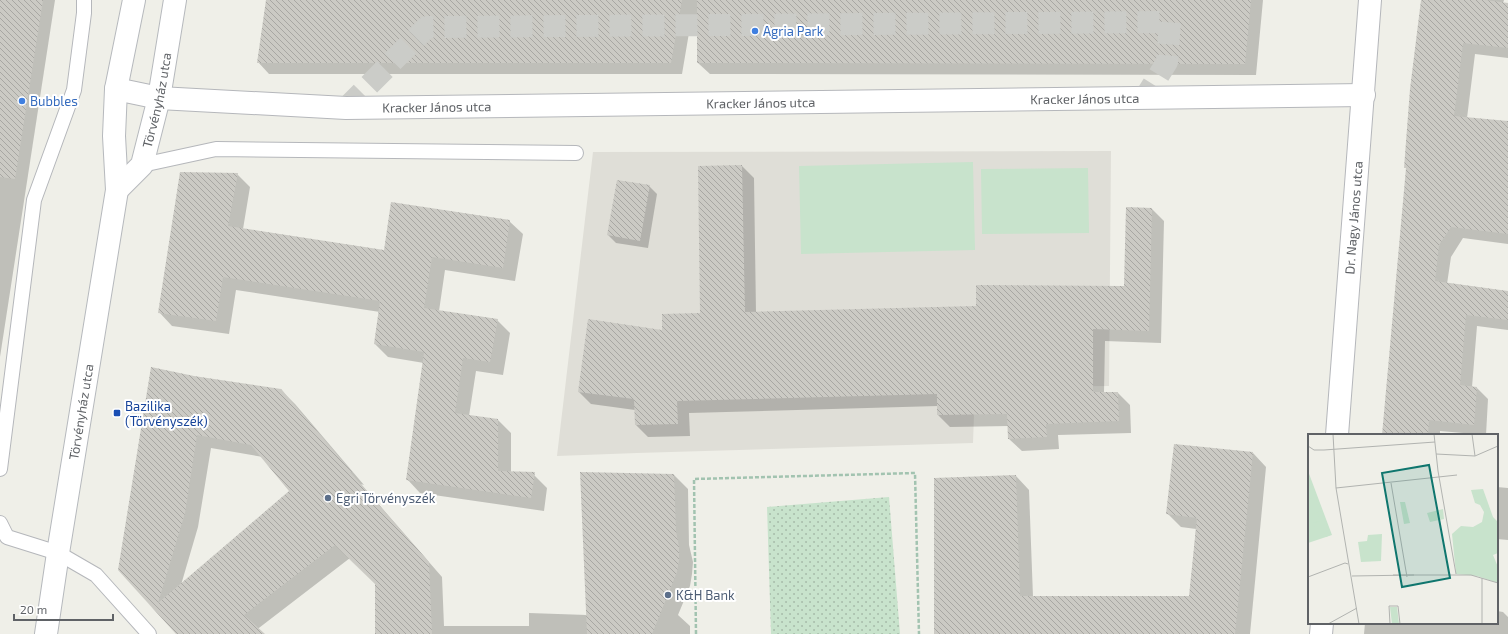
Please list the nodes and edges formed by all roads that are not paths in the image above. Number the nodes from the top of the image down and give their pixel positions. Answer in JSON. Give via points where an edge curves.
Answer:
{"nodes":[{"id":1,"x":84,"y":0,"type":"edge"},
{"id":2,"x":134,"y":0,"type":"edge"},
{"id":3,"x":175,"y":0,"type":"edge"},
{"id":4,"x":1370,"y":0,"type":"edge"},
{"id":5,"x":116,"y":89,"type":"junction"},
{"id":6,"x":1364,"y":96,"type":"junction"},
{"id":7,"x":159,"y":98,"type":"junction"},
{"id":8,"x":576,"y":153,"type":"dead end"},
{"id":9,"x":142,"y":165,"type":"junction"},
{"id":10,"x":117,"y":190,"type":"junction"},
{"id":11,"x":1337,"y":434,"type":"edge"},
{"id":12,"x":0,"y":469,"type":"edge"},
{"id":13,"x":0,"y":523,"type":"edge"},
{"id":14,"x":58,"y":554,"type":"junction"},
{"id":15,"x":1322,"y":624,"type":"edge"},
{"id":16,"x":46,"y":634,"type":"edge"},
{"id":17,"x":150,"y":634,"type":"edge"},
{"id":18,"x":1321,"y":634,"type":"edge"}],
"edges":[{"from":1,"to":12,"type":"lane","via":[[74,90],[34,200]]},
{"from":2,"to":5,"type":"street","name":"Törvényház utca"},
{"from":3,"to":7,"type":"street","name":"Törvényház utca"},
{"from":4,"to":6,"type":"street","name":"Dr. Nagy János utca"},
{"from":5,"to":7,"type":"street","name":"Kracker János utca"},
{"from":5,"to":10,"type":"street","name":"Törvényház utca","via":[[114,136]]},
{"from":6,"to":7,"type":"street","name":"Kracker János utca","via":[[346,108]]},
{"from":6,"to":11,"type":"street","name":"Dr. Nagy János utca"},
{"from":7,"to":9,"type":"street","name":"Törvényház utca"},
{"from":8,"to":9,"type":"lane","via":[[216,149]]},
{"from":9,"to":10,"type":"street","name":"Törvényház utca"},
{"from":10,"to":14,"type":"street","name":"Törvényház utca"},
{"from":13,"to":14,"type":"lane","via":[[7,537]]},
{"from":14,"to":16,"type":"street","name":"Törvényház utca"},
{"from":14,"to":17,"type":"lane","via":[[96,575]]},
{"from":15,"to":18,"type":"street"}]}
